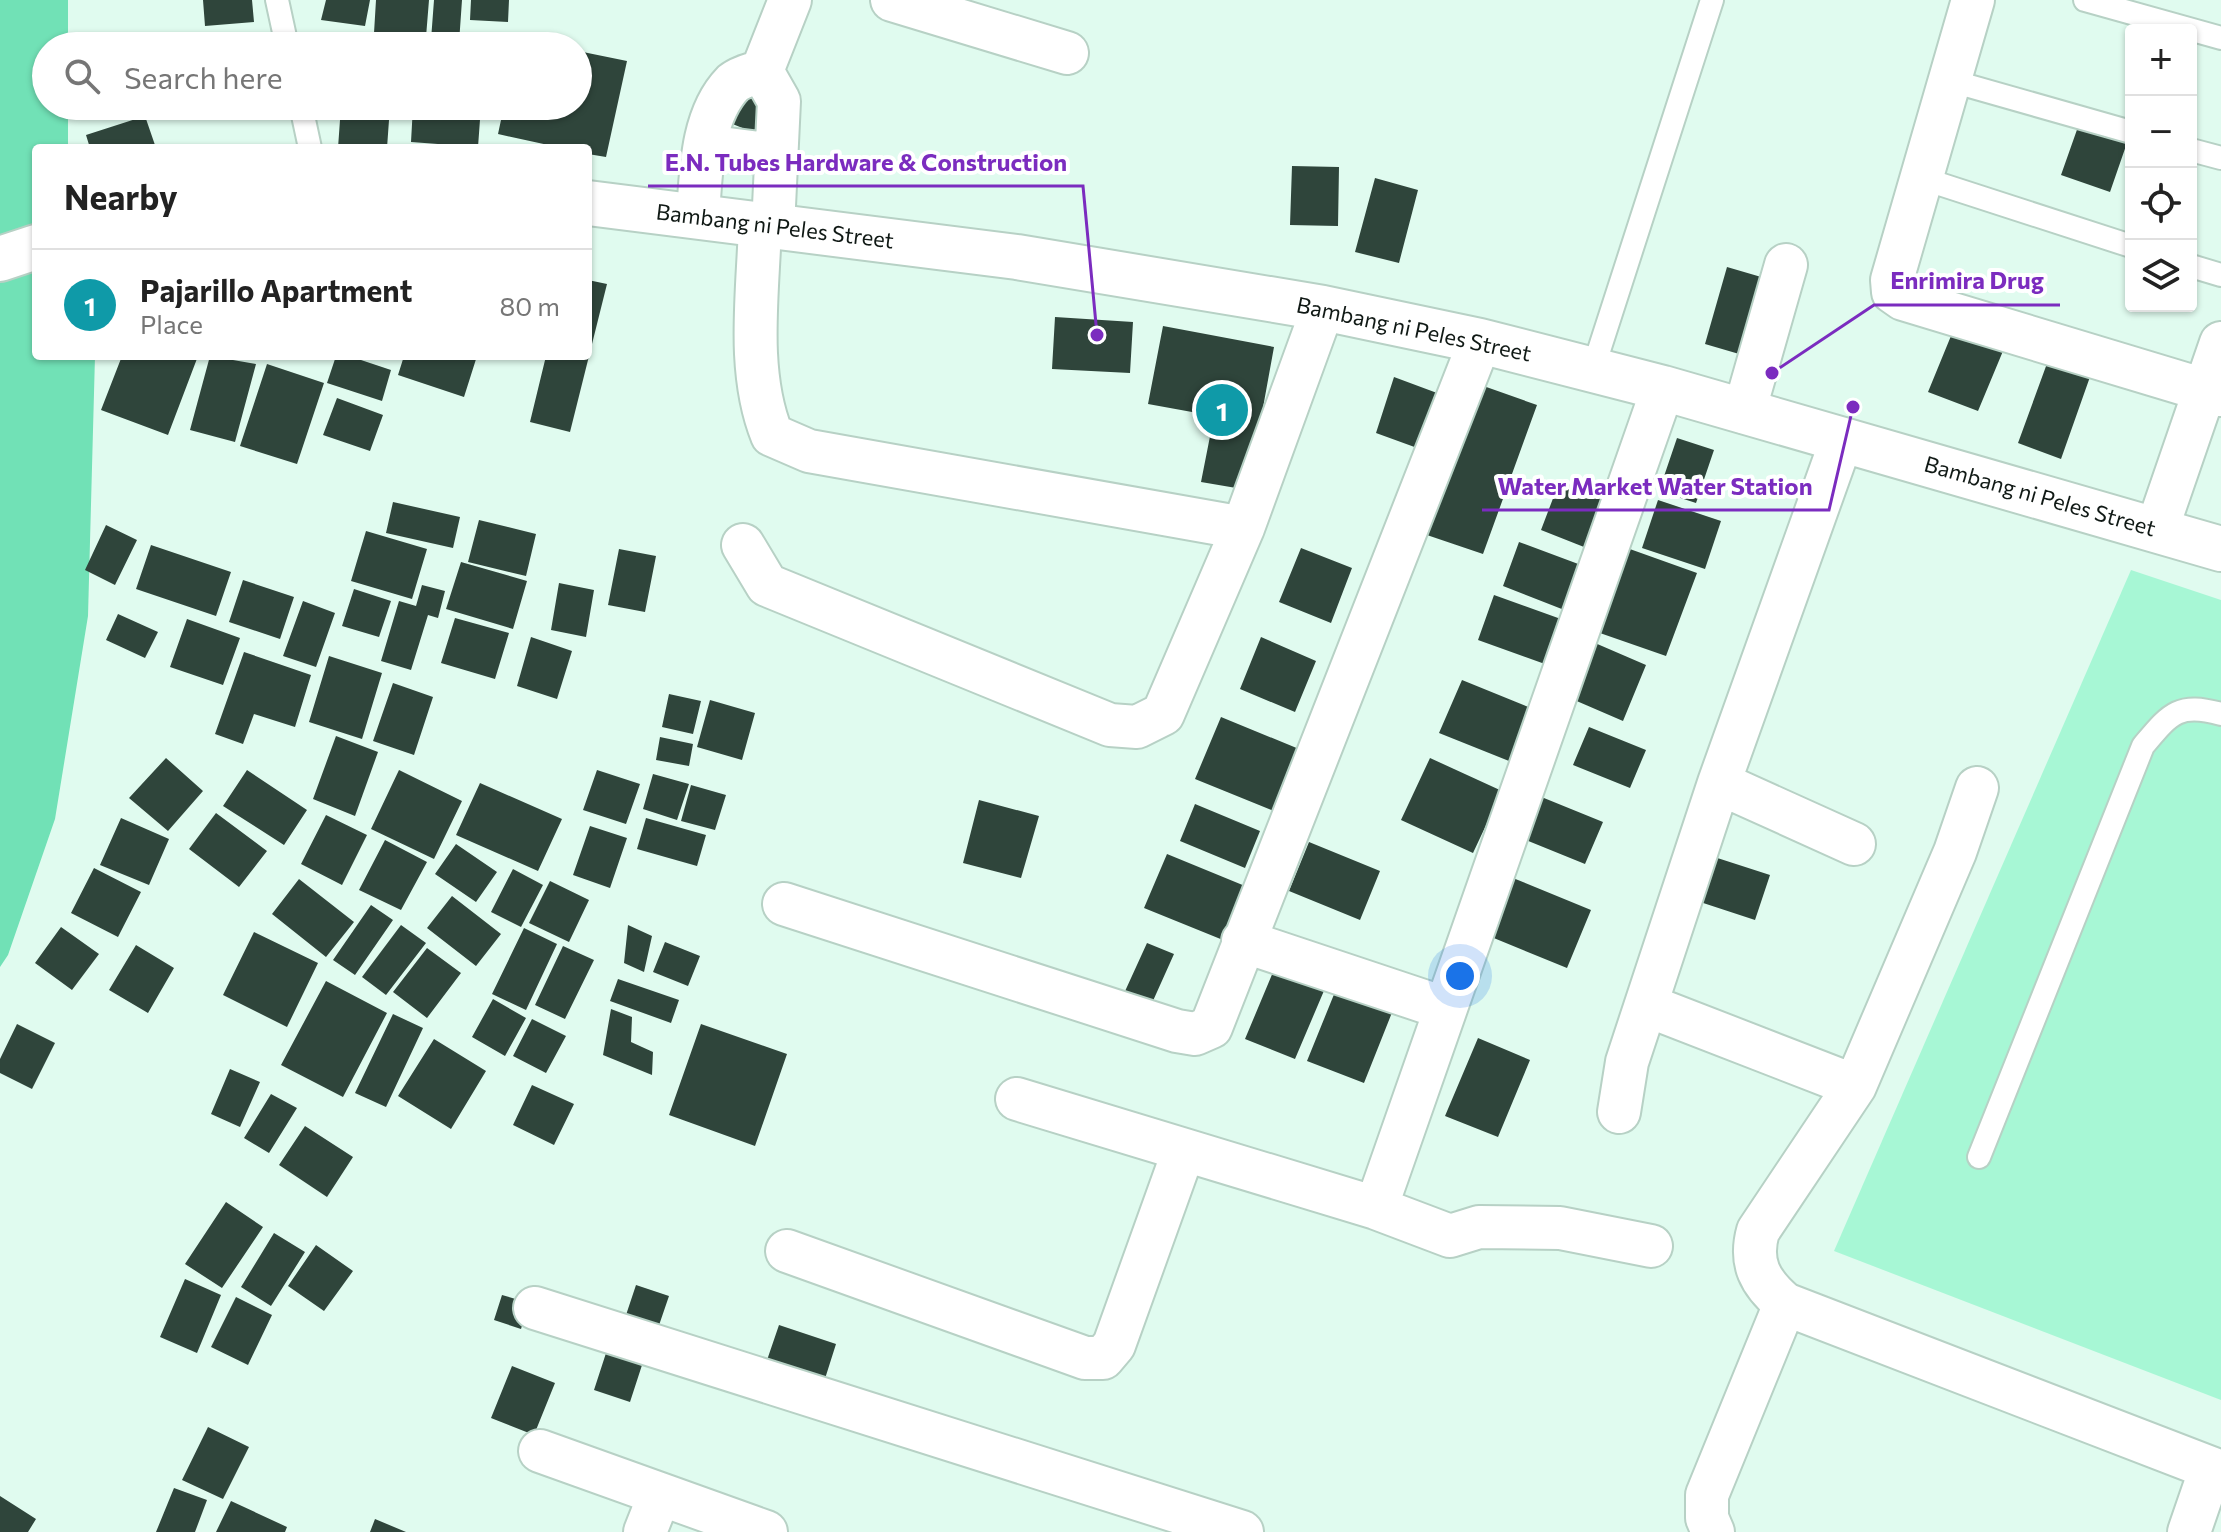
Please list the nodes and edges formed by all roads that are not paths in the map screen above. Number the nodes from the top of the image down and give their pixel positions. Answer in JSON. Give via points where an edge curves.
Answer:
{"nodes":[{"id":1,"x":277,"y":0,"type":"edge"},
{"id":2,"x":790,"y":0,"type":"edge"},
{"id":3,"x":892,"y":0,"type":"edge"},
{"id":4,"x":1712,"y":0,"type":"edge"},
{"id":5,"x":1973,"y":0,"type":"edge"},
{"id":6,"x":2085,"y":0,"type":"edge"},
{"id":7,"x":284,"y":32,"type":"edge"},
{"id":8,"x":2221,"y":38,"type":"edge"},
{"id":9,"x":1067,"y":53,"type":"dead end"},
{"id":10,"x":762,"y":71,"type":"junction"},
{"id":11,"x":1948,"y":80,"type":"junction"},
{"id":12,"x":304,"y":120,"type":"edge"},
{"id":13,"x":2125,"y":130,"type":"edge"},
{"id":14,"x":309,"y":144,"type":"edge"},
{"id":15,"x":705,"y":146,"type":"junction"},
{"id":16,"x":2197,"y":152,"type":"edge"},
{"id":17,"x":775,"y":155,"type":"junction"},
{"id":18,"x":2221,"y":158,"type":"edge"},
{"id":19,"x":1921,"y":178,"type":"junction"},
{"id":20,"x":592,"y":203,"type":"edge"},
{"id":21,"x":698,"y":215,"type":"junction"},
{"id":22,"x":767,"y":226,"type":"junction"},
{"id":23,"x":2125,"y":244,"type":"edge"},
{"id":24,"x":32,"y":248,"type":"edge"},
{"id":25,"x":0,"y":259,"type":"edge"},
{"id":26,"x":1786,"y":265,"type":"dead end"},
{"id":27,"x":2197,"y":268,"type":"edge"},
{"id":28,"x":2221,"y":275,"type":"edge"},
{"id":29,"x":1323,"y":308,"type":"junction"},
{"id":30,"x":1480,"y":341,"type":"junction"},
{"id":31,"x":2221,"y":343,"type":"edge"},
{"id":32,"x":1593,"y":369,"type":"junction"},
{"id":33,"x":1663,"y":388,"type":"junction"},
{"id":34,"x":2213,"y":393,"type":"edge"},
{"id":35,"x":1744,"y":412,"type":"junction"},
{"id":36,"x":1842,"y":439,"type":"junction"},
{"id":37,"x":1243,"y":528,"type":"junction"},
{"id":38,"x":2157,"y":529,"type":"junction"},
{"id":39,"x":743,"y":545,"type":"dead end"},
{"id":40,"x":2221,"y":549,"type":"edge"},
{"id":41,"x":2221,"y":714,"type":"edge"},
{"id":42,"x":1719,"y":783,"type":"junction"},
{"id":43,"x":1977,"y":788,"type":"dead end"},
{"id":44,"x":1854,"y":844,"type":"dead end"},
{"id":45,"x":784,"y":904,"type":"dead end"},
{"id":46,"x":1243,"y":941,"type":"junction"},
{"id":47,"x":1646,"y":1005,"type":"junction"},
{"id":48,"x":1444,"y":1008,"type":"junction"},
{"id":49,"x":1855,"y":1086,"type":"junction"},
{"id":50,"x":1017,"y":1099,"type":"dead end"},
{"id":51,"x":1619,"y":1112,"type":"dead end"},
{"id":52,"x":1184,"y":1150,"type":"junction"},
{"id":53,"x":1979,"y":1157,"type":"dead end"},
{"id":54,"x":1376,"y":1208,"type":"junction"},
{"id":55,"x":1651,"y":1246,"type":"dead end"},
{"id":56,"x":787,"y":1251,"type":"dead end"},
{"id":57,"x":1785,"y":1304,"type":"junction"},
{"id":58,"x":535,"y":1308,"type":"dead end"},
{"id":59,"x":540,"y":1451,"type":"dead end"},
{"id":60,"x":2216,"y":1470,"type":"edge"},
{"id":61,"x":660,"y":1494,"type":"junction"},
{"id":62,"x":645,"y":1532,"type":"edge"},
{"id":63,"x":766,"y":1532,"type":"edge"},
{"id":64,"x":1242,"y":1532,"type":"edge"},
{"id":65,"x":1713,"y":1532,"type":"edge"},
{"id":66,"x":2189,"y":1532,"type":"edge"}],
"edges":[{"from":1,"to":7,"type":"lane"},
{"from":2,"to":10,"type":"street"},
{"from":3,"to":9,"type":"street"},
{"from":4,"to":32,"type":"lane"},
{"from":5,"to":11,"type":"street"},
{"from":6,"to":8,"type":"lane"},
{"from":10,"to":15,"type":"street","via":[[735,81],[728,90]]},
{"from":10,"to":17,"type":"street","via":[[779,101]]},
{"from":11,"to":13,"type":"lane"},
{"from":11,"to":19,"type":"street"},
{"from":12,"to":14,"type":"lane"},
{"from":15,"to":17,"type":"street"},
{"from":15,"to":21,"type":"street"},
{"from":16,"to":18,"type":"lane"},
{"from":17,"to":22,"type":"street"},
{"from":19,"to":23,"type":"lane"},
{"from":19,"to":34,"type":"street","via":[[1893,292]]},
{"from":20,"to":21,"type":"street","name":"Bambang ni Peles Street"},
{"from":21,"to":22,"type":"street","name":"Bambang ni Peles Street"},
{"from":22,"to":29,"type":"street","name":"Bambang ni Peles Street","via":[[1017,257]]},
{"from":22,"to":37,"type":"street","via":[[756,346],[760,397],[772,435],[809,451]]},
{"from":24,"to":25,"type":"street"},
{"from":26,"to":35,"type":"street"},
{"from":27,"to":28,"type":"lane"},
{"from":29,"to":30,"type":"street","name":"Bambang ni Peles Street"},
{"from":29,"to":37,"type":"street"},
{"from":30,"to":32,"type":"street","name":"Bambang ni Peles Street"},
{"from":30,"to":46,"type":"street"},
{"from":31,"to":34,"type":"street"},
{"from":32,"to":33,"type":"street","name":"Bambang ni Peles Street"},
{"from":33,"to":35,"type":"street","name":"Bambang ni Peles Street"},
{"from":33,"to":48,"type":"street"},
{"from":34,"to":38,"type":"street"},
{"from":35,"to":36,"type":"street","name":"Bambang ni Peles Street"},
{"from":36,"to":38,"type":"street","name":"Bambang ni Peles Street"},
{"from":36,"to":42,"type":"street"},
{"from":37,"to":39,"type":"street","via":[[1163,714],[1137,727],[1110,725],[767,585]]},
{"from":38,"to":40,"type":"street","name":"Bambang ni Peles Street"},
{"from":41,"to":53,"type":"lane","via":[[2195,707],[2166,718],[2143,746]]},
{"from":42,"to":44,"type":"street"},
{"from":42,"to":47,"type":"street"},
{"from":43,"to":49,"type":"street"},
{"from":45,"to":46,"type":"street","via":[[1195,1034],[1211,1027]]},
{"from":46,"to":48,"type":"street"},
{"from":47,"to":49,"type":"street"},
{"from":47,"to":51,"type":"street","via":[[1627,1062]]},
{"from":48,"to":54,"type":"street"},
{"from":49,"to":57,"type":"street","via":[[1758,1231],[1752,1252],[1757,1272]]},
{"from":50,"to":52,"type":"street"},
{"from":52,"to":54,"type":"street"},
{"from":52,"to":56,"type":"street","via":[[1114,1345],[1103,1358],[1085,1358]]},
{"from":54,"to":55,"type":"street","via":[[1450,1236],[1479,1227],[1560,1228]]},
{"from":57,"to":60,"type":"street"},
{"from":57,"to":65,"type":"street","via":[[1707,1495]]},
{"from":58,"to":64,"type":"street"},
{"from":59,"to":61,"type":"street"},
{"from":60,"to":66,"type":"street"},
{"from":61,"to":62,"type":"street"},
{"from":61,"to":63,"type":"street"}]}
